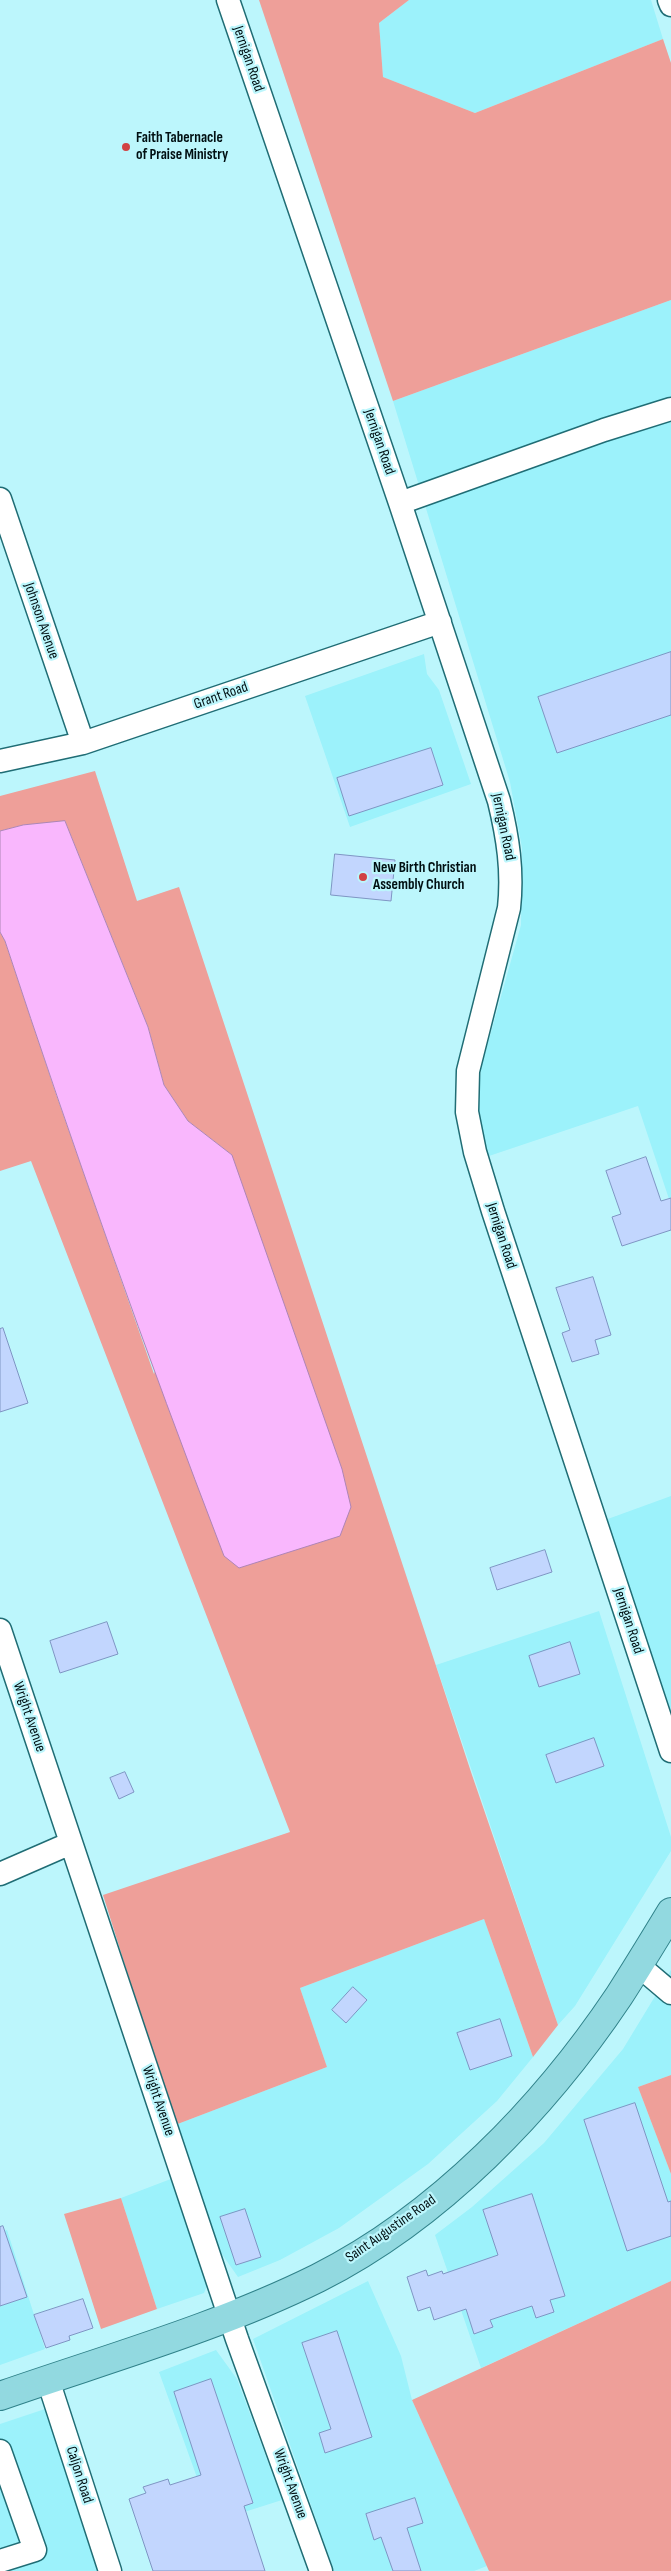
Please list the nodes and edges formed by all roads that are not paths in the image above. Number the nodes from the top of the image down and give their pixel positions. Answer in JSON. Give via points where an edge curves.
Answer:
{"nodes":[{"id":1,"x":228,"y":0,"type":"edge"},
{"id":2,"x":670,"y":0,"type":"edge"},
{"id":3,"x":671,"y":5,"type":"edge"},
{"id":4,"x":671,"y":409,"type":"edge"},
{"id":5,"x":0,"y":499,"type":"edge"},
{"id":6,"x":400,"y":502,"type":"junction"},
{"id":7,"x":440,"y":622,"type":"junction"},
{"id":8,"x":83,"y":743,"type":"junction"},
{"id":9,"x":0,"y":761,"type":"edge"},
{"id":10,"x":0,"y":1630,"type":"edge"},
{"id":11,"x":669,"y":1742,"type":"edge"},
{"id":12,"x":72,"y":1843,"type":"junction"},
{"id":13,"x":0,"y":1874,"type":"edge"},
{"id":14,"x":671,"y":1912,"type":"edge"},
{"id":15,"x":638,"y":1965,"type":"junction"},
{"id":16,"x":671,"y":1993,"type":"edge"},
{"id":17,"x":229,"y":2316,"type":"junction"},
{"id":18,"x":48,"y":2380,"type":"junction"},
{"id":19,"x":0,"y":2396,"type":"edge"},
{"id":20,"x":0,"y":2451,"type":"edge"},
{"id":21,"x":0,"y":2561,"type":"edge"},
{"id":22,"x":110,"y":2571,"type":"edge"},
{"id":23,"x":321,"y":2571,"type":"edge"}],
"edges":[{"from":1,"to":6,"type":"street","name":"Jernigan Road"},
{"from":2,"to":3,"type":"street"},
{"from":4,"to":6,"type":"street"},
{"from":5,"to":8,"type":"street","name":"Johnson Avenue"},
{"from":6,"to":7,"type":"street","name":"Jernigan Road"},
{"from":7,"to":8,"type":"street","name":"Grant Road"},
{"from":7,"to":11,"type":"street","name":"Jernigan Road","via":[[499,801],[512,868],[509,908],[468,1071],[467,1112],[475,1152]]},
{"from":8,"to":9,"type":"street","name":"Grant Road"},
{"from":10,"to":12,"type":"street","name":"Wright Avenue"},
{"from":12,"to":13,"type":"street"},
{"from":12,"to":17,"type":"street","name":"Wright Avenue"},
{"from":14,"to":15,"type":"main road","name":"Saint Augustine Road"},
{"from":15,"to":16,"type":"street"},
{"from":15,"to":17,"type":"main road","name":"Saint Augustine Road","via":[[584,2044],[527,2114],[460,2178],[419,2213],[364,2252],[318,2277]]},
{"from":17,"to":18,"type":"main road","name":"Saint Augustine Road"},
{"from":17,"to":23,"type":"street","name":"Wright Avenue"},
{"from":18,"to":19,"type":"main road","name":"Saint Augustine Road"},
{"from":18,"to":22,"type":"street","name":"Caljon Road"},
{"from":20,"to":21,"type":"street","via":[[35,2550]]}]}
